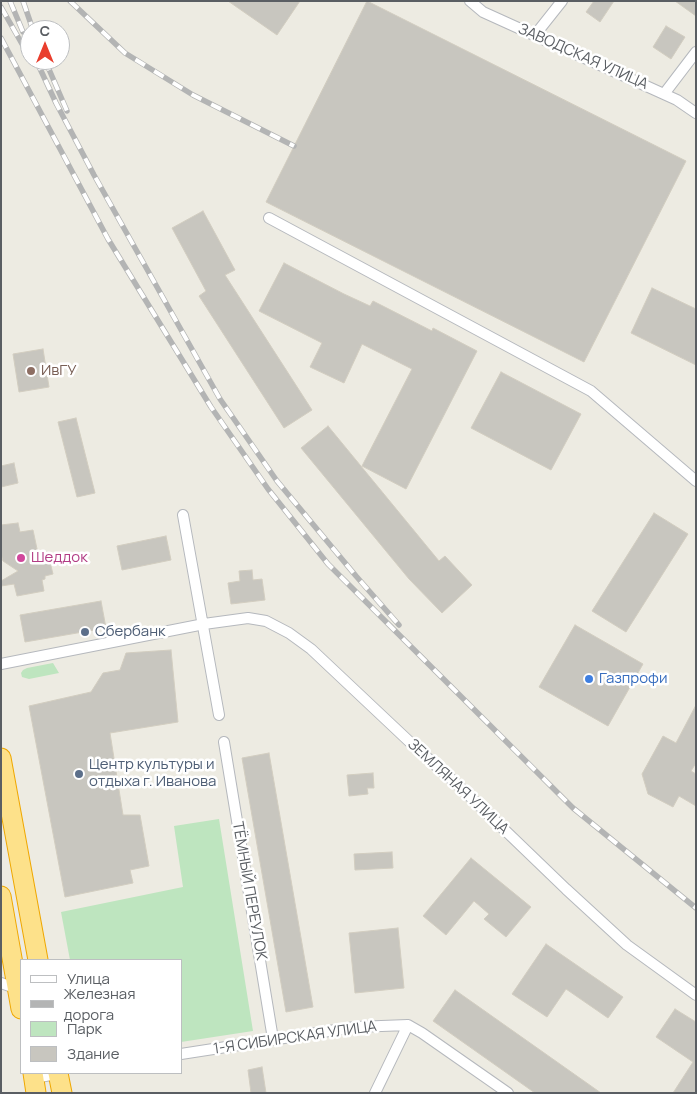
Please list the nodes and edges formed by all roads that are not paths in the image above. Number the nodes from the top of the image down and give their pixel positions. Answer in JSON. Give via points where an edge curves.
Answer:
{"nodes":[{"id":1,"x":470,"y":1,"type":"edge"},
{"id":2,"x":562,"y":1,"type":"edge"},
{"id":3,"x":535,"y":36,"type":"junction"},
{"id":4,"x":696,"y":52,"type":"edge"},
{"id":5,"x":664,"y":94,"type":"junction"},
{"id":6,"x":696,"y":113,"type":"edge"},
{"id":7,"x":269,"y":218,"type":"dead end"},
{"id":8,"x":696,"y":481,"type":"edge"},
{"id":9,"x":183,"y":515,"type":"dead end"},
{"id":10,"x":204,"y":624,"type":"junction"},
{"id":11,"x":1,"y":664,"type":"edge"},
{"id":12,"x":219,"y":714,"type":"dead end"},
{"id":13,"x":224,"y":742,"type":"dead end"},
{"id":14,"x":1,"y":758,"type":"edge"},
{"id":15,"x":1,"y":896,"type":"edge"},
{"id":16,"x":38,"y":959,"type":"edge"},
{"id":17,"x":13,"y":987,"type":"edge"},
{"id":18,"x":696,"y":995,"type":"edge"},
{"id":19,"x":20,"y":1006,"type":"edge"},
{"id":20,"x":408,"y":1025,"type":"junction"},
{"id":21,"x":274,"y":1039,"type":"junction"},
{"id":22,"x":182,"y":1054,"type":"edge"},
{"id":23,"x":58,"y":1074,"type":"edge"},
{"id":24,"x":61,"y":1074,"type":"edge"},
{"id":25,"x":34,"y":1081,"type":"edge"},
{"id":26,"x":62,"y":1093,"type":"edge"},
{"id":27,"x":375,"y":1093,"type":"edge"},
{"id":28,"x":508,"y":1093,"type":"edge"}],
"edges":[{"from":1,"to":3,"type":"street","name":"ЗАВОДСКАЯ УЛИЦА","via":[[483,12]]},
{"from":2,"to":3,"type":"street"},
{"from":3,"to":5,"type":"street","name":"ЗАВОДСКАЯ УЛИЦА"},
{"from":4,"to":5,"type":"street"},
{"from":5,"to":6,"type":"street","name":"ЗАВОДСКАЯ УЛИЦА"},
{"from":7,"to":8,"type":"street","via":[[591,391]]},
{"from":9,"to":10,"type":"street"},
{"from":10,"to":11,"type":"street","name":"ЗЕМЛЯНАЯ УЛИЦА"},
{"from":10,"to":12,"type":"street"},
{"from":10,"to":18,"type":"street","name":"ЗЕМЛЯНАЯ УЛИЦА","via":[[248,618],[266,621],[311,649],[627,946]]},
{"from":13,"to":21,"type":"street","name":"ТЁМНЫЙ ПЕРЕУЛОК"},
{"from":14,"to":16,"type":"highway"},
{"from":15,"to":17,"type":"highway"},
{"from":17,"to":19,"type":"highway"},
{"from":20,"to":21,"type":"street","name":"1-Я СИБИРСКАЯ УЛИЦА","via":[[356,1027]]},
{"from":20,"to":27,"type":"street"},
{"from":20,"to":28,"type":"street"},
{"from":21,"to":22,"type":"street","name":"1-Я СИБИРСКАЯ УЛИЦА"},
{"from":23,"to":25,"type":"street"},
{"from":24,"to":26,"type":"highway"}]}
